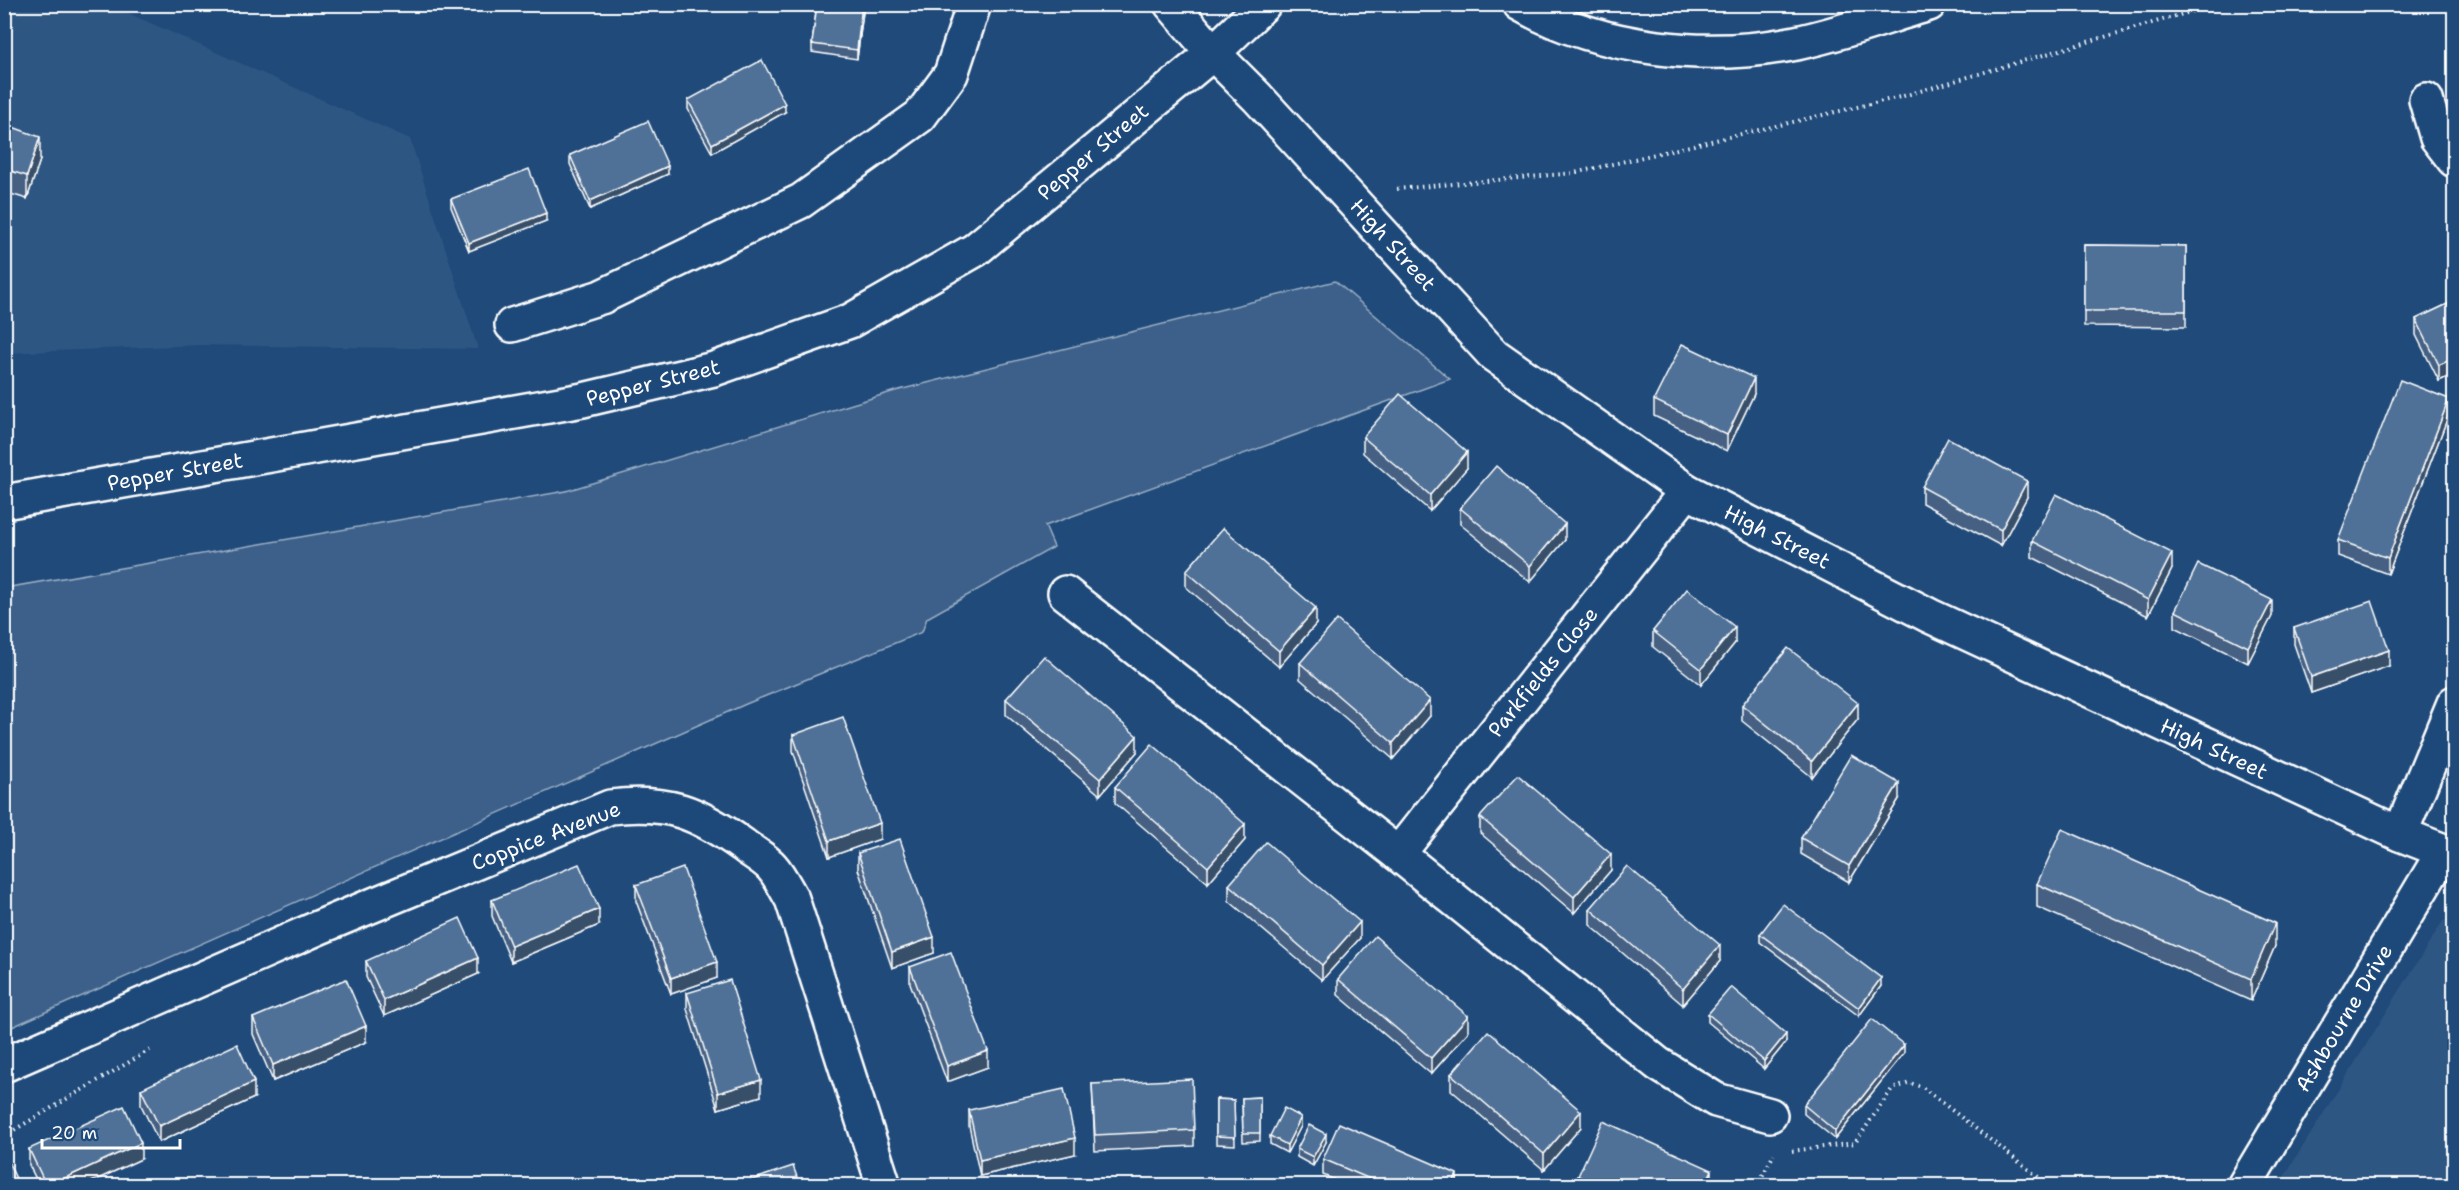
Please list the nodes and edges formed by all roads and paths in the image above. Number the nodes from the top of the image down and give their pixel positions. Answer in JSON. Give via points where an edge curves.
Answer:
{"nodes":[{"id":1,"x":974,"y":4,"type":"edge"},
{"id":2,"x":1171,"y":4,"type":"edge"},
{"id":3,"x":1264,"y":4,"type":"edge"},
{"id":4,"x":1520,"y":4,"type":"edge"},
{"id":5,"x":1929,"y":4,"type":"edge"},
{"id":6,"x":2217,"y":4,"type":"edge"},
{"id":7,"x":1213,"y":54,"type":"junction"},
{"id":8,"x":2426,"y":100,"type":"dead end"},
{"id":9,"x":2454,"y":160,"type":"edge"},
{"id":10,"x":1345,"y":192,"type":"junction"},
{"id":11,"x":512,"y":325,"type":"dead end"},
{"id":12,"x":1687,"y":491,"type":"junction"},
{"id":13,"x":4,"y":502,"type":"edge"},
{"id":14,"x":1065,"y":593,"type":"dead end"},
{"id":15,"x":2454,"y":703,"type":"edge"},
{"id":16,"x":2400,"y":834,"type":"junction"},
{"id":17,"x":2449,"y":853,"type":"edge"},
{"id":18,"x":1398,"y":854,"type":"junction"},
{"id":19,"x":4,"y":1065,"type":"edge"},
{"id":20,"x":1770,"y":1115,"type":"dead end"},
{"id":21,"x":884,"y":1185,"type":"edge"},
{"id":22,"x":1757,"y":1185,"type":"edge"},
{"id":23,"x":2050,"y":1185,"type":"edge"},
{"id":24,"x":2244,"y":1185,"type":"edge"}],
"edges":[{"from":1,"to":11,"type":"street","via":[[951,74],[920,116],[801,201],[601,297]]},
{"from":2,"to":7,"type":"street","name":"High Street"},
{"from":3,"to":7,"type":"street","name":"Pepper Street"},
{"from":4,"to":5,"type":"street","via":[[1564,26],[1605,38],[1672,49],[1739,51],[1797,43]]},
{"from":6,"to":10,"type":"path","via":[[1900,97],[1574,173]]},
{"from":7,"to":10,"type":"street","name":"High Street"},
{"from":7,"to":13,"type":"street","name":"Pepper Street","via":[[975,250],[850,321],[714,369],[583,400]]},
{"from":8,"to":9,"type":"street","via":[[2437,138]]},
{"from":10,"to":12,"type":"street","name":"High Street","via":[[1494,355]]},
{"from":12,"to":16,"type":"street","name":"High Street","via":[[1930,616]]},
{"from":12,"to":18,"type":"street","name":"Parkfields Close"},
{"from":14,"to":18,"type":"street"},
{"from":15,"to":16,"type":"street"},
{"from":16,"to":17,"type":"street","name":"High Street"},
{"from":17,"to":24,"type":"street","name":"Ashbourne Drive"},
{"from":18,"to":20,"type":"street","via":[[1658,1064],[1716,1100]]},
{"from":19,"to":21,"type":"street","name":"Coppice Avenue","via":[[610,807],[658,806],[703,818],[723,831],[772,866],[792,899]]},
{"from":22,"to":23,"type":"path","via":[[1774,1153],[1855,1143],[1892,1089],[1910,1083],[1922,1087]]}]}
